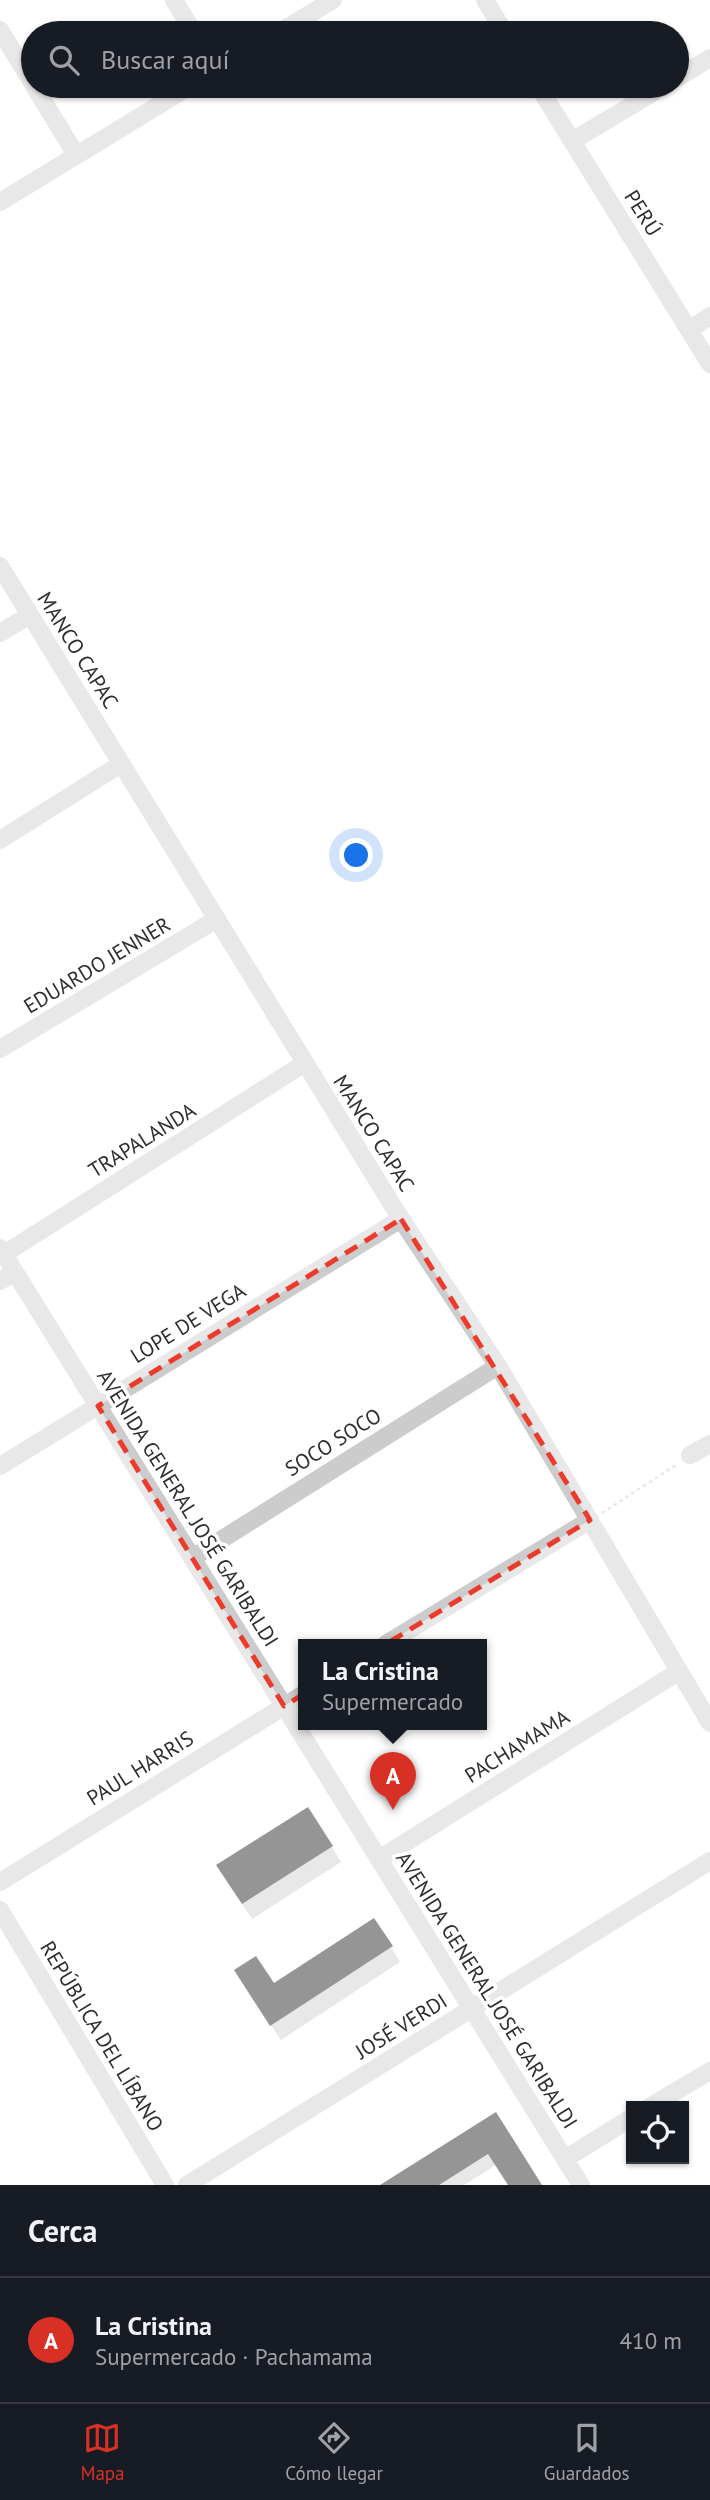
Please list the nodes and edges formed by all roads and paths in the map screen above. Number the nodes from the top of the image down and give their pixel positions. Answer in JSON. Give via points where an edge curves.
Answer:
{"nodes":[{"id":1,"x":174,"y":0,"type":"edge"},
{"id":2,"x":333,"y":0,"type":"edge"},
{"id":3,"x":485,"y":0,"type":"edge"},
{"id":4,"x":187,"y":21,"type":"edge"},
{"id":5,"x":298,"y":21,"type":"edge"},
{"id":6,"x":498,"y":21,"type":"edge"},
{"id":7,"x":0,"y":30,"type":"edge"},
{"id":8,"x":709,"y":61,"type":"edge"},
{"id":9,"x":21,"y":64,"type":"edge"},
{"id":10,"x":689,"y":72,"type":"edge"},
{"id":11,"x":42,"y":98,"type":"edge"},
{"id":12,"x":169,"y":98,"type":"edge"},
{"id":13,"x":545,"y":98,"type":"edge"},
{"id":14,"x":644,"y":98,"type":"edge"},
{"id":15,"x":572,"y":141,"type":"junction"},
{"id":16,"x":75,"y":153,"type":"junction"},
{"id":17,"x":0,"y":202,"type":"edge"},
{"id":18,"x":710,"y":316,"type":"edge"},
{"id":19,"x":689,"y":330,"type":"junction"},
{"id":20,"x":710,"y":364,"type":"edge"},
{"id":21,"x":0,"y":566,"type":"edge"},
{"id":22,"x":30,"y":615,"type":"junction"},
{"id":23,"x":0,"y":633,"type":"edge"},
{"id":24,"x":121,"y":764,"type":"junction"},
{"id":25,"x":0,"y":840,"type":"edge"},
{"id":26,"x":216,"y":919,"type":"junction"},
{"id":27,"x":0,"y":1049,"type":"edge"},
{"id":28,"x":305,"y":1063,"type":"junction"},
{"id":29,"x":401,"y":1219,"type":"junction"},
{"id":30,"x":2,"y":1251,"type":"edge"},
{"id":31,"x":8,"y":1276,"type":"edge"},
{"id":32,"x":498,"y":1366,"type":"junction"},
{"id":33,"x":98,"y":1406,"type":"junction"},
{"id":34,"x":710,"y":1444,"type":"edge"},
{"id":35,"x":690,"y":1455,"type":"joint"},
{"id":36,"x":0,"y":1466,"type":"edge"},
{"id":37,"x":590,"y":1520,"type":"junction"},
{"id":38,"x":192,"y":1558,"type":"junction"},
{"id":39,"x":394,"y":1639,"type":"edge"},
{"id":40,"x":678,"y":1672,"type":"junction"},
{"id":41,"x":298,"y":1698,"type":"edge"},
{"id":42,"x":284,"y":1706,"type":"junction"},
{"id":43,"x":710,"y":1723,"type":"edge"},
{"id":44,"x":298,"y":1728,"type":"edge"},
{"id":45,"x":299,"y":1730,"type":"edge"},
{"id":46,"x":379,"y":1858,"type":"junction"},
{"id":47,"x":710,"y":1861,"type":"edge"},
{"id":48,"x":0,"y":1882,"type":"edge"},
{"id":49,"x":0,"y":1910,"type":"edge"},
{"id":50,"x":472,"y":2009,"type":"junction"},
{"id":51,"x":710,"y":2071,"type":"edge"},
{"id":52,"x":659,"y":2101,"type":"edge"},
{"id":53,"x":626,"y":2121,"type":"edge"},
{"id":54,"x":565,"y":2158,"type":"junction"},
{"id":55,"x":165,"y":2185,"type":"edge"},
{"id":56,"x":187,"y":2185,"type":"edge"},
{"id":57,"x":581,"y":2185,"type":"edge"}],
"edges":[{"from":1,"to":4,"type":"street"},
{"from":2,"to":5,"type":"street"},
{"from":3,"to":6,"type":"street"},
{"from":7,"to":9,"type":"street"},
{"from":8,"to":10,"type":"street"},
{"from":11,"to":16,"type":"street"},
{"from":12,"to":16,"type":"street"},
{"from":13,"to":15,"type":"street","name":"PERÚ"},
{"from":14,"to":15,"type":"street"},
{"from":15,"to":19,"type":"street","name":"PERÚ"},
{"from":16,"to":17,"type":"street"},
{"from":18,"to":19,"type":"street"},
{"from":19,"to":20,"type":"street","name":"PERÚ"},
{"from":21,"to":22,"type":"street","name":"MANCO CAPAC"},
{"from":22,"to":23,"type":"street"},
{"from":22,"to":24,"type":"street","name":"MANCO CAPAC"},
{"from":24,"to":25,"type":"street"},
{"from":24,"to":26,"type":"street","name":"MANCO CAPAC"},
{"from":26,"to":27,"type":"street","name":"EDUARDO JENNER"},
{"from":26,"to":28,"type":"street","name":"MANCO CAPAC"},
{"from":28,"to":29,"type":"street","name":"MANCO CAPAC"},
{"from":28,"to":30,"type":"street","name":"TRAPALANDA"},
{"from":29,"to":32,"type":"street","name":"MANCO CAPAC"},
{"from":29,"to":33,"type":"street","name":"LOPE DE VEGA"},
{"from":30,"to":31,"type":"street","name":"AVENIDA GENERAL JOSÉ GARIBALDI"},
{"from":31,"to":33,"type":"street","name":"AVENIDA GENERAL JOSÉ GARIBALDI"},
{"from":32,"to":37,"type":"street","name":"MANCO CAPAC"},
{"from":32,"to":38,"type":"street","name":"SOCO SOCO"},
{"from":33,"to":36,"type":"street","name":"LOPE DE VEGA"},
{"from":33,"to":38,"type":"street","name":"AVENIDA GENERAL JOSÉ GARIBALDI"},
{"from":34,"to":35,"type":"street"},
{"from":35,"to":37,"type":"path"},
{"from":37,"to":39,"type":"street"},
{"from":37,"to":40,"type":"street","name":"MANCO CAPAC"},
{"from":38,"to":42,"type":"street","name":"AVENIDA GENERAL JOSÉ GARIBALDI"},
{"from":40,"to":43,"type":"street","name":"MANCO CAPAC"},
{"from":40,"to":46,"type":"street","name":"PACHAMAMA"},
{"from":41,"to":42,"type":"street","name":"PAUL HARRIS"},
{"from":42,"to":44,"type":"street","name":"AVENIDA GENERAL JOSÉ GARIBALDI"},
{"from":42,"to":48,"type":"street","name":"PAUL HARRIS"},
{"from":45,"to":46,"type":"street","name":"AVENIDA GENERAL JOSÉ GARIBALDI"},
{"from":46,"to":50,"type":"street","name":"AVENIDA GENERAL JOSÉ GARIBALDI"},
{"from":47,"to":50,"type":"street","name":"JOSÉ VERDI"},
{"from":49,"to":55,"type":"street","name":"REPÚBLICA DEL LÍBANO"},
{"from":50,"to":54,"type":"street","name":"AVENIDA GENERAL JOSÉ GARIBALDI"},
{"from":50,"to":56,"type":"street","name":"JOSÉ VERDI"},
{"from":51,"to":52,"type":"street"},
{"from":53,"to":54,"type":"street"},
{"from":54,"to":57,"type":"street","name":"AVENIDA GENERAL JOSÉ GARIBALDI"}]}
